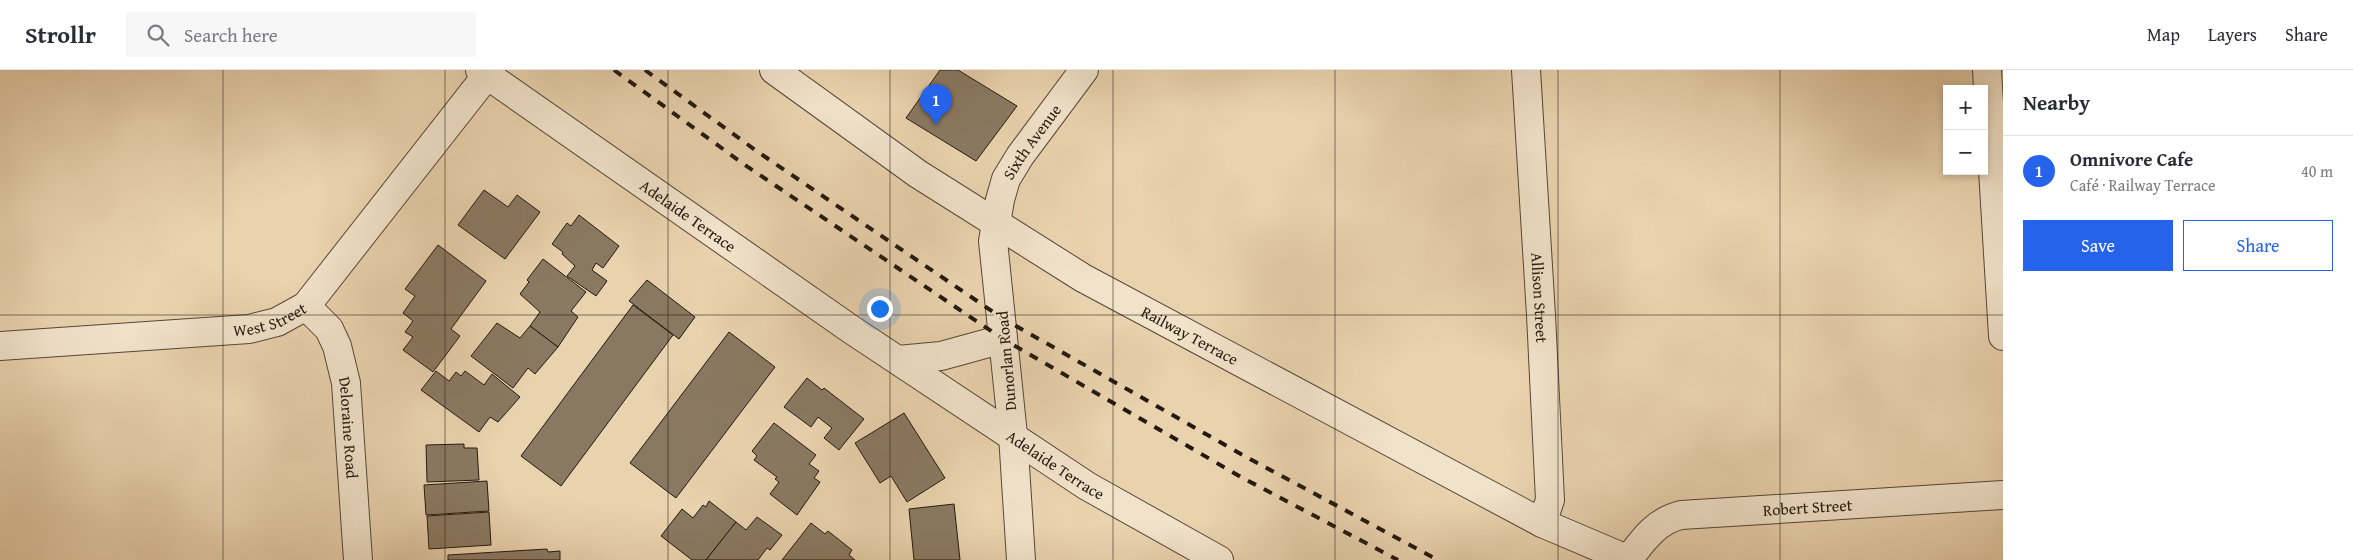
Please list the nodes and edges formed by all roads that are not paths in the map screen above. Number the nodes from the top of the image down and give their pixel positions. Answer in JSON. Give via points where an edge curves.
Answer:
{"nodes":[{"id":1,"x":774,"y":70,"type":"edge"},
{"id":2,"x":1084,"y":70,"type":"edge"},
{"id":3,"x":1526,"y":70,"type":"edge"},
{"id":4,"x":1987,"y":70,"type":"edge"},
{"id":5,"x":483,"y":73,"type":"edge"},
{"id":6,"x":995,"y":223,"type":"junction"},
{"id":7,"x":306,"y":306,"type":"junction"},
{"id":8,"x":2003,"y":336,"type":"edge"},
{"id":9,"x":1003,"y":339,"type":"junction"},
{"id":10,"x":0,"y":346,"type":"edge"},
{"id":11,"x":898,"y":360,"type":"junction"},
{"id":12,"x":1013,"y":435,"type":"junction"},
{"id":13,"x":2003,"y":495,"type":"edge"},
{"id":14,"x":1542,"y":522,"type":"junction"},
{"id":15,"x":358,"y":560,"type":"edge"},
{"id":16,"x":1021,"y":560,"type":"edge"},
{"id":17,"x":1219,"y":560,"type":"edge"},
{"id":18,"x":1629,"y":560,"type":"edge"}],
"edges":[{"from":1,"to":6,"type":"street","name":"Railway Terrace","via":[[918,174]]},
{"from":2,"to":6,"type":"street","name":"Sixth Avenue","via":[[1006,179]]},
{"from":3,"to":14,"type":"street","name":"Allison Street","via":[[1549,492]]},
{"from":4,"to":8,"type":"street"},
{"from":5,"to":7,"type":"street","name":"West Street"},
{"from":5,"to":11,"type":"street","name":"Adelaide Terrace"},
{"from":6,"to":9,"type":"street","name":"Dunorlan Road","via":[[993,241]]},
{"from":6,"to":14,"type":"street","name":"Railway Terrace","via":[[1083,278]]},
{"from":7,"to":10,"type":"street","name":"West Street","via":[[277,322],[249,329]]},
{"from":7,"to":15,"type":"street","name":"Deloraine Road","via":[[329,329],[337,346],[346,383]]},
{"from":9,"to":11,"type":"street","via":[[941,356]]},
{"from":9,"to":12,"type":"street","name":"Dunorlan Road"},
{"from":11,"to":12,"type":"street","name":"Adelaide Terrace"},
{"from":12,"to":16,"type":"street","name":"Dunorlan Road"},
{"from":12,"to":17,"type":"street","name":"Adelaide Terrace","via":[[1087,486]]},
{"from":13,"to":18,"type":"street","name":"Robert Street","via":[[1669,518],[1657,526]]},
{"from":14,"to":18,"type":"street","name":"Railway Terrace"}]}
